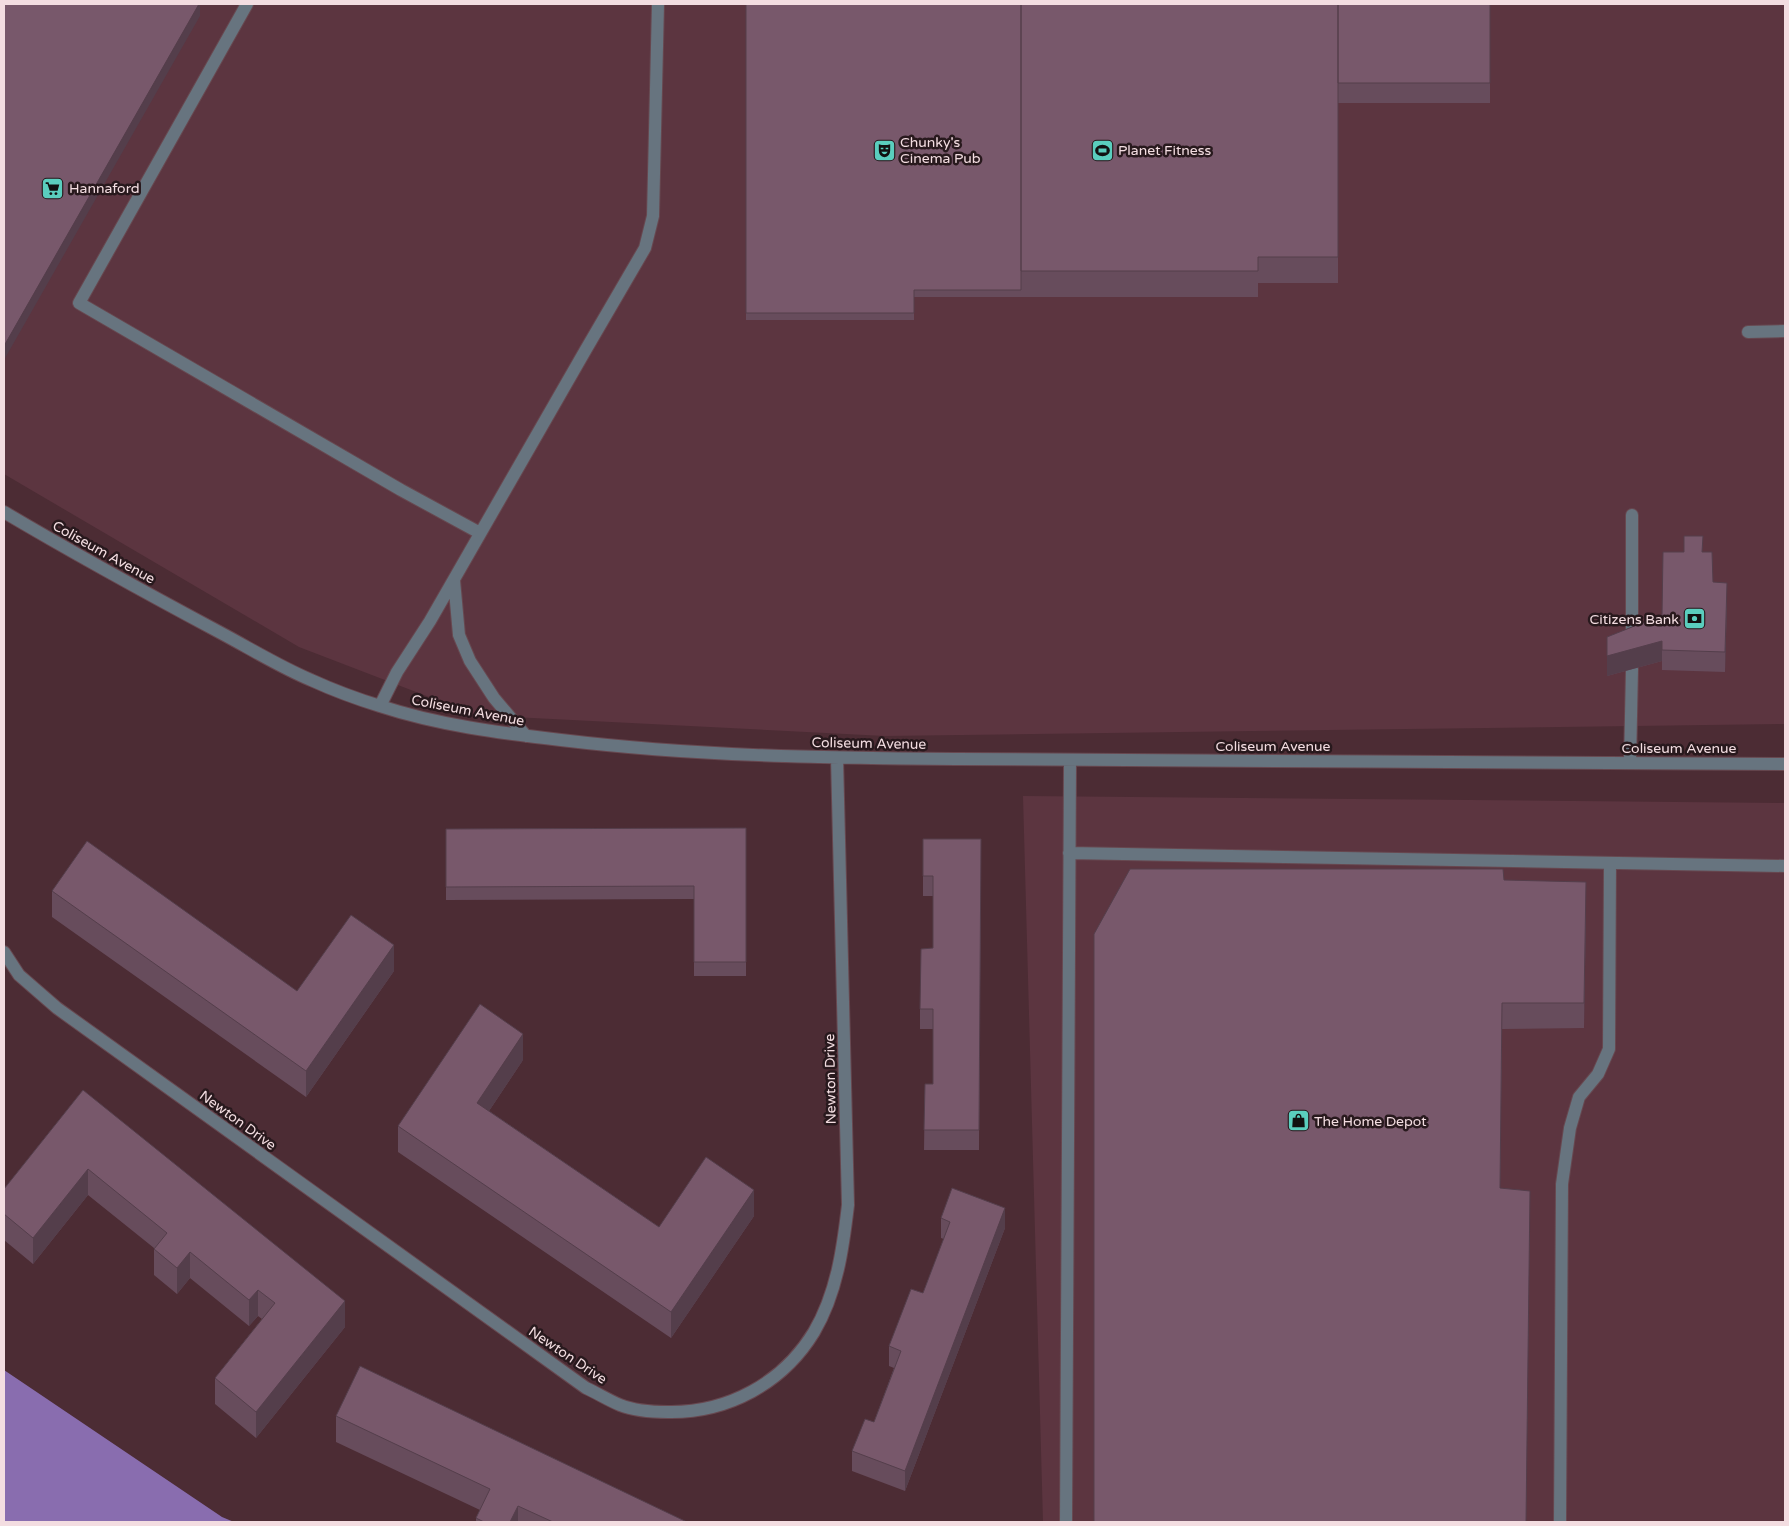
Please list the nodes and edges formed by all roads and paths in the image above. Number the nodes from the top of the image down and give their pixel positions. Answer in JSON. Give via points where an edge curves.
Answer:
{"nodes":[{"id":1,"x":248,"y":4,"type":"edge"},
{"id":2,"x":658,"y":4,"type":"edge"},
{"id":3,"x":1748,"y":332,"type":"dead end"},
{"id":4,"x":1785,"y":332,"type":"edge"},
{"id":5,"x":4,"y":512,"type":"edge"},
{"id":6,"x":1632,"y":515,"type":"dead end"},
{"id":7,"x":480,"y":533,"type":"junction"},
{"id":8,"x":454,"y":580,"type":"junction"},
{"id":9,"x":1632,"y":647,"type":"edge"},
{"id":10,"x":1632,"y":669,"type":"edge"},
{"id":11,"x":380,"y":706,"type":"junction"},
{"id":12,"x":526,"y":736,"type":"junction"},
{"id":13,"x":837,"y":758,"type":"junction"},
{"id":14,"x":1070,"y":761,"type":"junction"},
{"id":15,"x":1630,"y":763,"type":"junction"},
{"id":16,"x":1785,"y":764,"type":"edge"},
{"id":17,"x":1069,"y":853,"type":"junction"},
{"id":18,"x":1610,"y":862,"type":"junction"},
{"id":19,"x":1785,"y":866,"type":"edge"},
{"id":20,"x":4,"y":952,"type":"edge"},
{"id":21,"x":1066,"y":1522,"type":"edge"},
{"id":22,"x":1560,"y":1522,"type":"edge"}],
"edges":[{"from":1,"to":7,"type":"street","via":[[79,303]]},
{"from":2,"to":7,"type":"street","via":[[653,216],[646,248]]},
{"from":3,"to":4,"type":"street"},
{"from":5,"to":11,"type":"street","name":"Coliseum Avenue","via":[[310,680]]},
{"from":6,"to":9,"type":"street"},
{"from":7,"to":8,"type":"street"},
{"from":8,"to":11,"type":"street","via":[[397,672]]},
{"from":8,"to":12,"type":"street","via":[[459,636],[470,661],[494,698]]},
{"from":10,"to":15,"type":"street"},
{"from":11,"to":12,"type":"street","name":"Coliseum Avenue","via":[[421,718]]},
{"from":12,"to":13,"type":"street","name":"Coliseum Avenue","via":[[694,753]]},
{"from":13,"to":14,"type":"street","name":"Coliseum Avenue"},
{"from":13,"to":20,"type":"street","name":"Newton Drive","via":[[848,1205],[843,1250],[832,1292],[814,1332],[790,1364],[762,1387],[715,1408],[651,1412],[620,1405],[586,1388],[57,1008],[19,975]]},
{"from":14,"to":15,"type":"street","name":"Coliseum Avenue"},
{"from":14,"to":17,"type":"street"},
{"from":15,"to":16,"type":"street","name":"Coliseum Avenue"},
{"from":17,"to":18,"type":"street"},
{"from":17,"to":21,"type":"street"},
{"from":18,"to":19,"type":"street"},
{"from":18,"to":22,"type":"street","via":[[1609,1049],[1598,1074],[1579,1097],[1570,1128],[1562,1184]]}]}
